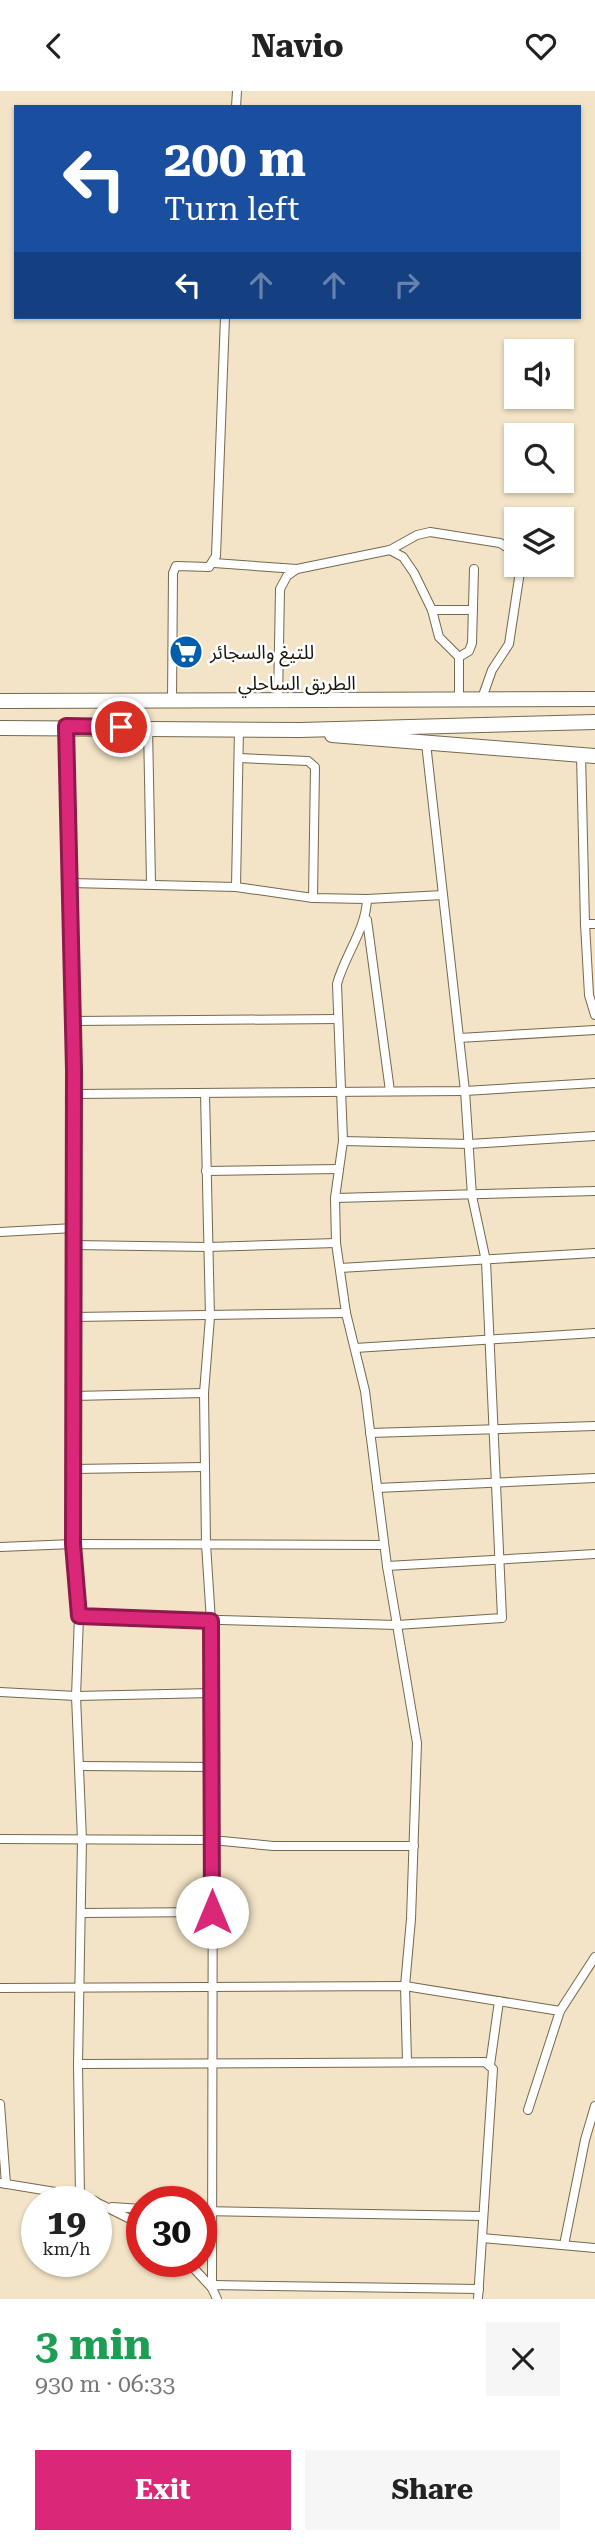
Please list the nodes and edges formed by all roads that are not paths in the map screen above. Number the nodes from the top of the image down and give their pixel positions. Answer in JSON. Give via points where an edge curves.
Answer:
{"nodes":[{"id":1,"x":225,"y":319,"type":"edge"},
{"id":2,"x":504,"y":546,"type":"edge"},
{"id":3,"x":390,"y":550,"type":"junction"},
{"id":4,"x":214,"y":563,"type":"junction"},
{"id":5,"x":297,"y":569,"type":"junction"},
{"id":6,"x":474,"y":569,"type":"dead end"},
{"id":7,"x":519,"y":577,"type":"edge"},
{"id":8,"x":432,"y":610,"type":"junction"},
{"id":9,"x":472,"y":610,"type":"junction"},
{"id":10,"x":459,"y":657,"type":"junction"},
{"id":11,"x":595,"y":699,"type":"edge"},
{"id":12,"x":0,"y":701,"type":"edge"},
{"id":13,"x":459,"y":701,"type":"junction"},
{"id":14,"x":481,"y":701,"type":"junction"},
{"id":15,"x":172,"y":702,"type":"junction"},
{"id":16,"x":278,"y":702,"type":"junction"},
{"id":17,"x":595,"y":722,"type":"edge"},
{"id":18,"x":66,"y":726,"type":"junction"},
{"id":19,"x":148,"y":727,"type":"junction"},
{"id":20,"x":239,"y":727,"type":"junction"},
{"id":21,"x":0,"y":728,"type":"edge"},
{"id":22,"x":300,"y":730,"type":"junction"},
{"id":23,"x":426,"y":743,"type":"junction"},
{"id":24,"x":588,"y":755,"type":"edge"},
{"id":25,"x":239,"y":758,"type":"junction"},
{"id":26,"x":71,"y":883,"type":"junction"},
{"id":27,"x":151,"y":883,"type":"junction"},
{"id":28,"x":236,"y":887,"type":"junction"},
{"id":29,"x":443,"y":895,"type":"junction"},
{"id":30,"x":313,"y":898,"type":"junction"},
{"id":31,"x":367,"y":899,"type":"junction"},
{"id":32,"x":366,"y":918,"type":"junction"},
{"id":33,"x":585,"y":923,"type":"junction"},
{"id":34,"x":595,"y":924,"type":"edge"},
{"id":35,"x":595,"y":1015,"type":"edge"},
{"id":36,"x":338,"y":1019,"type":"junction"},
{"id":37,"x":74,"y":1021,"type":"junction"},
{"id":38,"x":595,"y":1030,"type":"edge"},
{"id":39,"x":459,"y":1038,"type":"junction"},
{"id":40,"x":595,"y":1083,"type":"edge"},
{"id":41,"x":340,"y":1091,"type":"junction"},
{"id":42,"x":390,"y":1091,"type":"junction"},
{"id":43,"x":466,"y":1091,"type":"junction"},
{"id":44,"x":205,"y":1093,"type":"junction"},
{"id":45,"x":74,"y":1094,"type":"junction"},
{"id":46,"x":595,"y":1136,"type":"edge"},
{"id":47,"x":343,"y":1140,"type":"junction"},
{"id":48,"x":469,"y":1144,"type":"junction"},
{"id":49,"x":339,"y":1169,"type":"junction"},
{"id":50,"x":206,"y":1171,"type":"junction"},
{"id":51,"x":595,"y":1191,"type":"edge"},
{"id":52,"x":472,"y":1196,"type":"junction"},
{"id":53,"x":335,"y":1198,"type":"junction"},
{"id":54,"x":74,"y":1228,"type":"junction"},
{"id":55,"x":0,"y":1232,"type":"edge"},
{"id":56,"x":336,"y":1243,"type":"junction"},
{"id":57,"x":74,"y":1245,"type":"junction"},
{"id":58,"x":208,"y":1247,"type":"junction"},
{"id":59,"x":595,"y":1253,"type":"edge"},
{"id":60,"x":486,"y":1261,"type":"junction"},
{"id":61,"x":340,"y":1268,"type":"junction"},
{"id":62,"x":346,"y":1313,"type":"junction"},
{"id":63,"x":74,"y":1317,"type":"junction"},
{"id":64,"x":210,"y":1317,"type":"junction"},
{"id":65,"x":595,"y":1333,"type":"edge"},
{"id":66,"x":489,"y":1338,"type":"junction"},
{"id":67,"x":355,"y":1348,"type":"junction"},
{"id":68,"x":204,"y":1393,"type":"junction"},
{"id":69,"x":74,"y":1396,"type":"junction"},
{"id":70,"x":595,"y":1426,"type":"edge"},
{"id":71,"x":494,"y":1429,"type":"junction"},
{"id":72,"x":370,"y":1433,"type":"junction"},
{"id":73,"x":205,"y":1467,"type":"junction"},
{"id":74,"x":74,"y":1469,"type":"junction"},
{"id":75,"x":595,"y":1478,"type":"edge"},
{"id":76,"x":497,"y":1483,"type":"junction"},
{"id":77,"x":377,"y":1488,"type":"junction"},
{"id":78,"x":73,"y":1544,"type":"junction"},
{"id":79,"x":206,"y":1544,"type":"junction"},
{"id":80,"x":384,"y":1545,"type":"junction"},
{"id":81,"x":0,"y":1547,"type":"edge"},
{"id":82,"x":595,"y":1554,"type":"edge"},
{"id":83,"x":499,"y":1562,"type":"junction"},
{"id":84,"x":387,"y":1566,"type":"junction"},
{"id":85,"x":79,"y":1616,"type":"junction"},
{"id":86,"x":211,"y":1621,"type":"junction"},
{"id":87,"x":397,"y":1625,"type":"junction"},
{"id":88,"x":0,"y":1692,"type":"edge"},
{"id":89,"x":212,"y":1693,"type":"junction"},
{"id":90,"x":76,"y":1696,"type":"junction"},
{"id":91,"x":80,"y":1766,"type":"junction"},
{"id":92,"x":213,"y":1767,"type":"junction"},
{"id":93,"x":0,"y":1839,"type":"edge"},
{"id":94,"x":82,"y":1840,"type":"junction"},
{"id":95,"x":212,"y":1840,"type":"junction"},
{"id":96,"x":414,"y":1846,"type":"junction"},
{"id":97,"x":212,"y":1912,"type":"junction"},
{"id":98,"x":82,"y":1913,"type":"junction"},
{"id":99,"x":595,"y":1957,"type":"edge"},
{"id":100,"x":405,"y":1986,"type":"junction"},
{"id":101,"x":212,"y":1987,"type":"junction"},
{"id":102,"x":0,"y":1988,"type":"edge"},
{"id":103,"x":80,"y":1988,"type":"junction"},
{"id":104,"x":499,"y":2001,"type":"junction"},
{"id":105,"x":560,"y":2011,"type":"junction"},
{"id":106,"x":407,"y":2061,"type":"junction"},
{"id":107,"x":213,"y":2063,"type":"junction"},
{"id":108,"x":78,"y":2064,"type":"junction"},
{"id":109,"x":490,"y":2065,"type":"junction"},
{"id":110,"x":0,"y":2104,"type":"edge"},
{"id":111,"x":595,"y":2106,"type":"edge"},
{"id":112,"x":528,"y":2110,"type":"dead end"},
{"id":113,"x":3,"y":2183,"type":"edge"},
{"id":114,"x":21,"y":2186,"type":"edge"},
{"id":115,"x":80,"y":2186,"type":"edge"},
{"id":116,"x":207,"y":2186,"type":"edge"},
{"id":117,"x":217,"y":2212,"type":"edge"},
{"id":118,"x":483,"y":2216,"type":"junction"},
{"id":119,"x":482,"y":2238,"type":"junction"},
{"id":120,"x":565,"y":2245,"type":"junction"},
{"id":121,"x":595,"y":2248,"type":"edge"},
{"id":122,"x":203,"y":2277,"type":"edge"},
{"id":123,"x":211,"y":2277,"type":"edge"},
{"id":124,"x":212,"y":2286,"type":"junction"},
{"id":125,"x":479,"y":2289,"type":"junction"},
{"id":126,"x":217,"y":2299,"type":"edge"},
{"id":127,"x":478,"y":2299,"type":"edge"}],
"edges":[{"from":1,"to":4,"type":"street"},
{"from":2,"to":3,"type":"street","via":[[430,532]]},
{"from":3,"to":5,"type":"street"},
{"from":3,"to":8,"type":"street","via":[[403,557]]},
{"from":4,"to":5,"type":"street"},
{"from":4,"to":15,"type":"street","via":[[176,566],[173,573]]},
{"from":5,"to":16,"type":"street","via":[[286,576],[280,589]]},
{"from":6,"to":9,"type":"street"},
{"from":7,"to":14,"type":"street","via":[[509,644]]},
{"from":8,"to":9,"type":"street"},
{"from":8,"to":10,"type":"street","via":[[439,637]]},
{"from":9,"to":10,"type":"street","via":[[472,643]]},
{"from":10,"to":13,"type":"street"},
{"from":11,"to":14,"type":"highway","name":"الطريق الساحلي"},
{"from":12,"to":15,"type":"highway","name":"الطريق الساحلي"},
{"from":13,"to":14,"type":"highway","name":"الطريق الساحلي"},
{"from":13,"to":16,"type":"highway","name":"الطريق الساحلي"},
{"from":15,"to":16,"type":"highway","name":"الطريق الساحلي"},
{"from":17,"to":22,"type":"highway"},
{"from":18,"to":19,"type":"highway"},
{"from":18,"to":21,"type":"highway"},
{"from":18,"to":26,"type":"street"},
{"from":19,"to":20,"type":"highway"},
{"from":19,"to":27,"type":"street"},
{"from":20,"to":22,"type":"highway"},
{"from":20,"to":25,"type":"street"},
{"from":22,"to":23,"type":"highway"},
{"from":23,"to":24,"type":"highway"},
{"from":23,"to":29,"type":"street"},
{"from":24,"to":33,"type":"street"},
{"from":25,"to":28,"type":"street"},
{"from":25,"to":30,"type":"street","via":[[309,761],[315,767]]},
{"from":26,"to":27,"type":"street"},
{"from":26,"to":37,"type":"street"},
{"from":27,"to":28,"type":"street"},
{"from":28,"to":30,"type":"street"},
{"from":29,"to":31,"type":"street"},
{"from":29,"to":39,"type":"street"},
{"from":30,"to":31,"type":"street"},
{"from":31,"to":32,"type":"street"},
{"from":32,"to":36,"type":"street","via":[[337,984]]},
{"from":32,"to":42,"type":"street"},
{"from":33,"to":34,"type":"street"},
{"from":33,"to":35,"type":"street","via":[[589,995]]},
{"from":36,"to":37,"type":"street"},
{"from":36,"to":41,"type":"street"},
{"from":37,"to":45,"type":"street"},
{"from":38,"to":39,"type":"street"},
{"from":39,"to":43,"type":"street"},
{"from":40,"to":43,"type":"street"},
{"from":41,"to":42,"type":"street"},
{"from":41,"to":44,"type":"street"},
{"from":41,"to":47,"type":"street"},
{"from":42,"to":43,"type":"street"},
{"from":43,"to":48,"type":"street"},
{"from":44,"to":45,"type":"street"},
{"from":44,"to":50,"type":"street"},
{"from":45,"to":54,"type":"street"},
{"from":46,"to":48,"type":"street"},
{"from":47,"to":48,"type":"street"},
{"from":47,"to":49,"type":"street"},
{"from":48,"to":52,"type":"street"},
{"from":49,"to":50,"type":"street"},
{"from":49,"to":53,"type":"street"},
{"from":50,"to":58,"type":"street"},
{"from":51,"to":52,"type":"street"},
{"from":52,"to":53,"type":"street"},
{"from":52,"to":60,"type":"street"},
{"from":53,"to":56,"type":"street"},
{"from":54,"to":55,"type":"street"},
{"from":54,"to":57,"type":"street"},
{"from":56,"to":58,"type":"street"},
{"from":56,"to":61,"type":"street"},
{"from":57,"to":58,"type":"street"},
{"from":57,"to":63,"type":"street"},
{"from":58,"to":64,"type":"street"},
{"from":59,"to":60,"type":"street"},
{"from":60,"to":61,"type":"street"},
{"from":60,"to":66,"type":"street"},
{"from":61,"to":62,"type":"street"},
{"from":62,"to":64,"type":"street"},
{"from":62,"to":67,"type":"street"},
{"from":63,"to":64,"type":"street"},
{"from":63,"to":69,"type":"street"},
{"from":64,"to":68,"type":"street"},
{"from":65,"to":66,"type":"street"},
{"from":66,"to":67,"type":"street"},
{"from":66,"to":71,"type":"street"},
{"from":67,"to":72,"type":"street"},
{"from":68,"to":69,"type":"street"},
{"from":68,"to":73,"type":"street"},
{"from":69,"to":74,"type":"street"},
{"from":70,"to":71,"type":"street"},
{"from":71,"to":72,"type":"street"},
{"from":71,"to":76,"type":"street"},
{"from":72,"to":77,"type":"street"},
{"from":73,"to":74,"type":"street"},
{"from":73,"to":79,"type":"street"},
{"from":74,"to":78,"type":"street"},
{"from":75,"to":76,"type":"street"},
{"from":76,"to":77,"type":"street"},
{"from":76,"to":83,"type":"street"},
{"from":77,"to":80,"type":"street"},
{"from":78,"to":79,"type":"street"},
{"from":78,"to":81,"type":"street"},
{"from":78,"to":85,"type":"street"},
{"from":79,"to":80,"type":"street"},
{"from":79,"to":86,"type":"street"},
{"from":80,"to":84,"type":"street"},
{"from":82,"to":83,"type":"street"},
{"from":83,"to":84,"type":"street"},
{"from":83,"to":87,"type":"street","via":[[502,1618]]},
{"from":84,"to":87,"type":"street"},
{"from":85,"to":86,"type":"street"},
{"from":85,"to":90,"type":"street"},
{"from":86,"to":87,"type":"street"},
{"from":86,"to":89,"type":"street"},
{"from":87,"to":96,"type":"street","via":[[417,1743]]},
{"from":88,"to":90,"type":"street"},
{"from":89,"to":90,"type":"street"},
{"from":89,"to":92,"type":"street"},
{"from":90,"to":91,"type":"street"},
{"from":91,"to":92,"type":"street"},
{"from":91,"to":94,"type":"street"},
{"from":92,"to":95,"type":"street"},
{"from":93,"to":94,"type":"street"},
{"from":94,"to":95,"type":"street"},
{"from":94,"to":98,"type":"street"},
{"from":95,"to":96,"type":"street","via":[[273,1846]]},
{"from":95,"to":97,"type":"street"},
{"from":96,"to":100,"type":"street"},
{"from":97,"to":98,"type":"street"},
{"from":97,"to":101,"type":"street"},
{"from":98,"to":103,"type":"street"},
{"from":99,"to":105,"type":"street"},
{"from":100,"to":101,"type":"street"},
{"from":100,"to":104,"type":"street"},
{"from":100,"to":106,"type":"street"},
{"from":101,"to":103,"type":"street"},
{"from":101,"to":107,"type":"street"},
{"from":102,"to":103,"type":"street"},
{"from":103,"to":108,"type":"street"},
{"from":104,"to":105,"type":"street"},
{"from":104,"to":109,"type":"street"},
{"from":105,"to":112,"type":"street"},
{"from":106,"to":107,"type":"street"},
{"from":106,"to":109,"type":"street"},
{"from":107,"to":108,"type":"street"},
{"from":107,"to":116,"type":"street"},
{"from":108,"to":115,"type":"street"},
{"from":109,"to":118,"type":"street"},
{"from":110,"to":113,"type":"street"},
{"from":111,"to":120,"type":"street"},
{"from":113,"to":114,"type":"street"},
{"from":117,"to":118,"type":"street"},
{"from":118,"to":119,"type":"street"},
{"from":119,"to":120,"type":"street"},
{"from":119,"to":125,"type":"street"},
{"from":120,"to":121,"type":"street"},
{"from":122,"to":124,"type":"street"},
{"from":123,"to":124,"type":"street"},
{"from":124,"to":125,"type":"street"},
{"from":124,"to":126,"type":"street"},
{"from":125,"to":127,"type":"street"}]}
